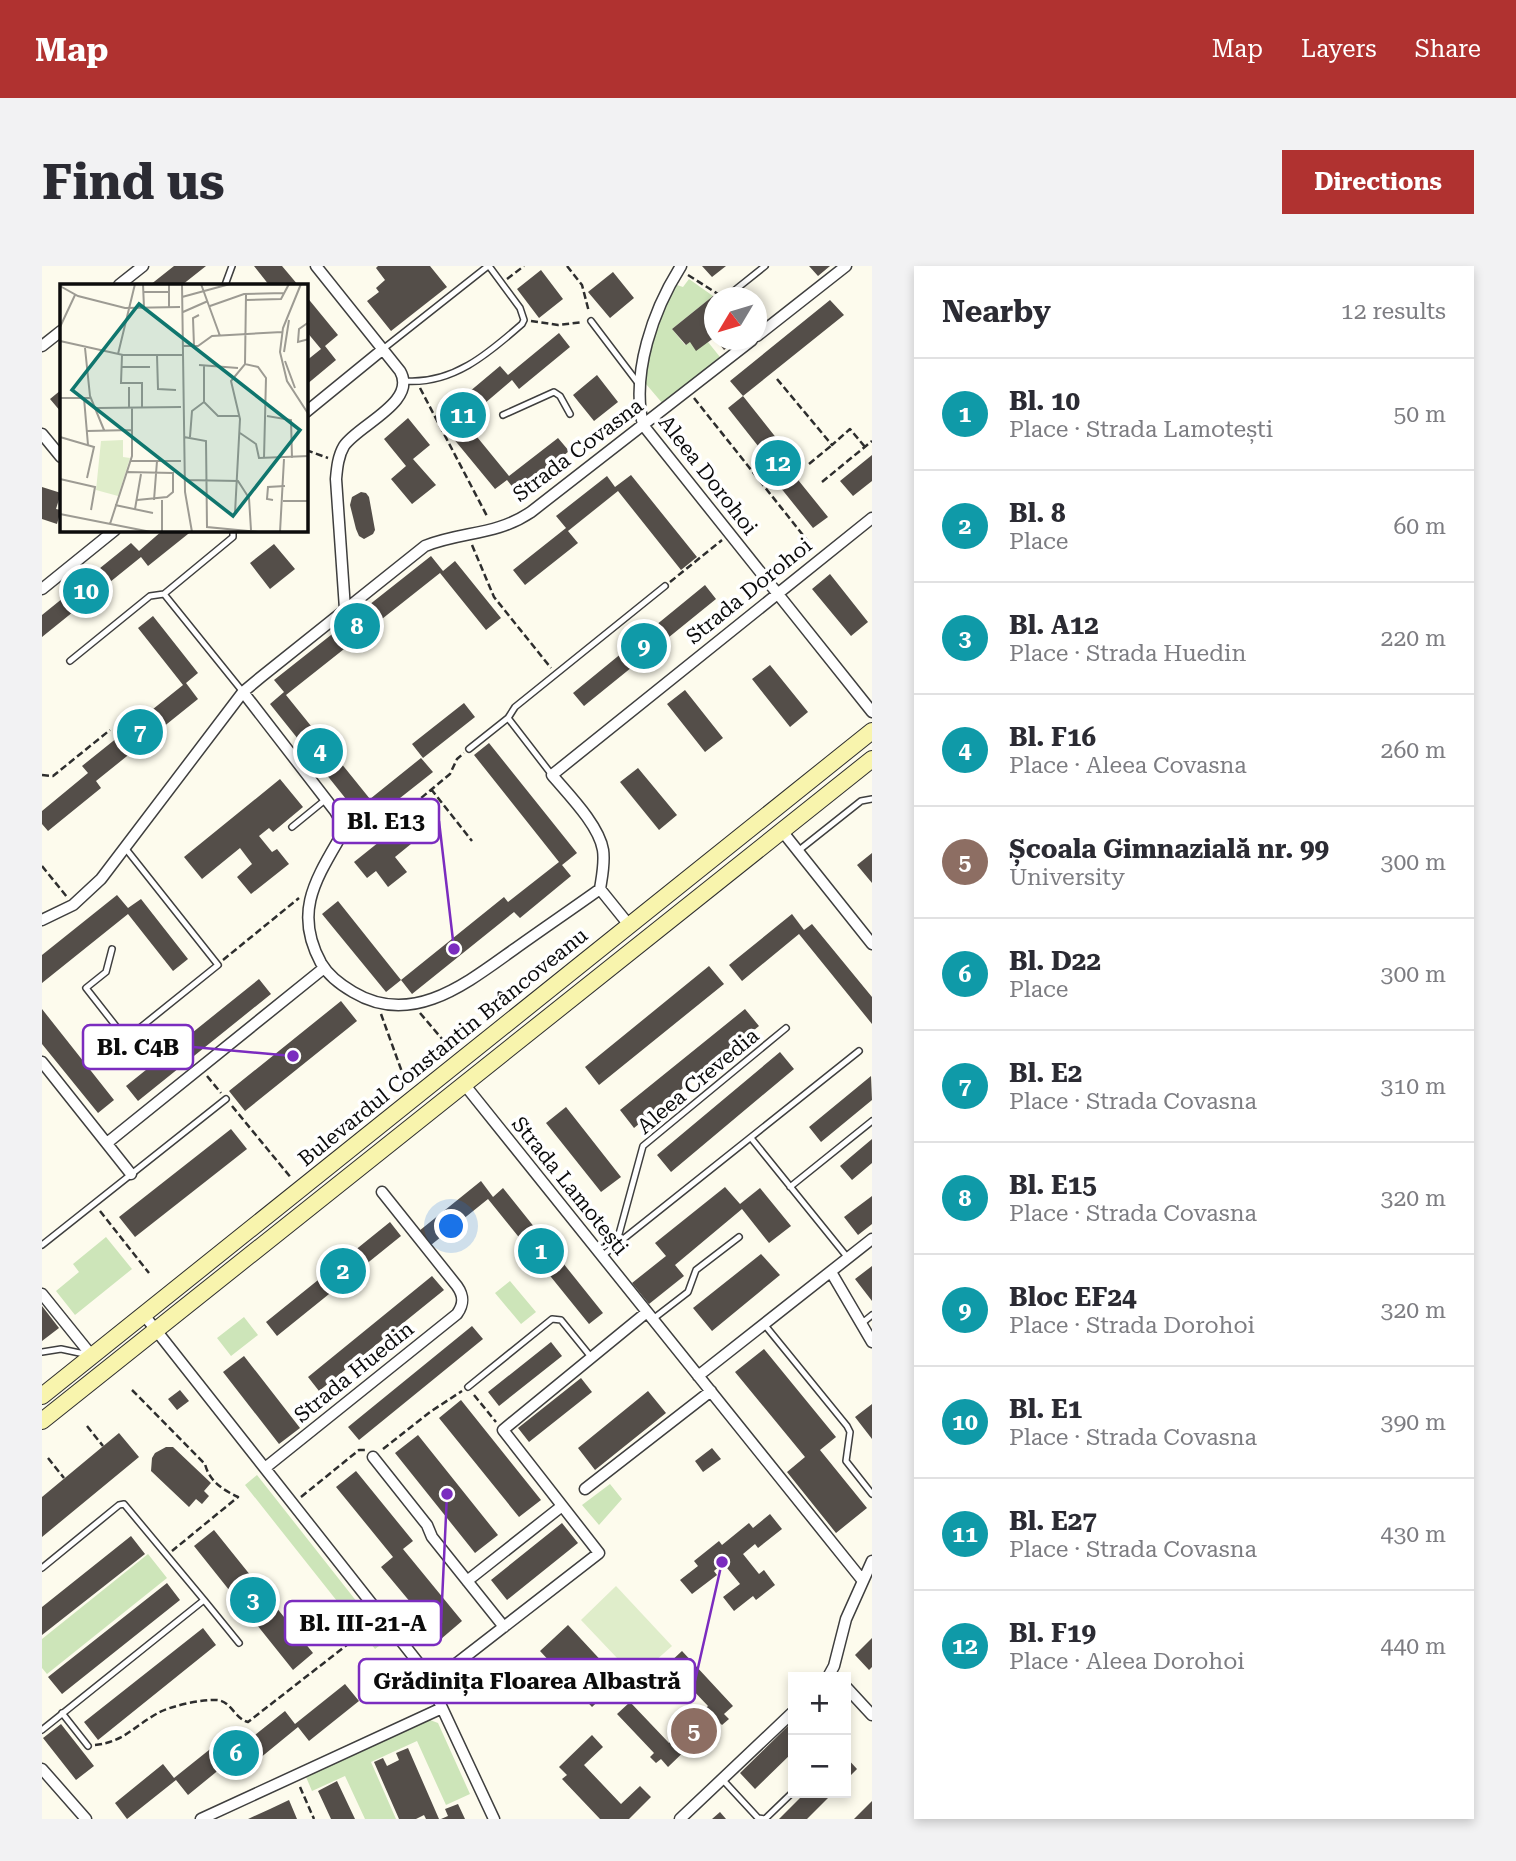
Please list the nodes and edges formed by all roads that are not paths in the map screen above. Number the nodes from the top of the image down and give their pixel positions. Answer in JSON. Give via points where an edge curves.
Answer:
{"nodes":[{"id":1,"x":144,"y":266,"type":"edge"},
{"id":2,"x":232,"y":266,"type":"edge"},
{"id":3,"x":316,"y":266,"type":"edge"},
{"id":4,"x":488,"y":266,"type":"edge"},
{"id":5,"x":765,"y":266,"type":"edge"},
{"id":6,"x":846,"y":266,"type":"edge"},
{"id":7,"x":680,"y":267,"type":"edge"},
{"id":8,"x":229,"y":278,"type":"junction"},
{"id":9,"x":120,"y":284,"type":"edge"},
{"id":10,"x":226,"y":284,"type":"edge"},
{"id":11,"x":233,"y":284,"type":"edge"},
{"id":12,"x":738,"y":287,"type":"edge"},
{"id":13,"x":591,"y":321,"type":"road end"},
{"id":14,"x":767,"y":328,"type":"edge"},
{"id":15,"x":60,"y":332,"type":"edge"},
{"id":16,"x":42,"y":346,"type":"edge"},
{"id":17,"x":382,"y":350,"type":"junction"},
{"id":18,"x":739,"y":350,"type":"edge"},
{"id":19,"x":404,"y":381,"type":"junction"},
{"id":20,"x":639,"y":385,"type":"junction"},
{"id":21,"x":308,"y":410,"type":"edge"},
{"id":22,"x":570,"y":414,"type":"dead end"},
{"id":23,"x":503,"y":415,"type":"dead end"},
{"id":24,"x":643,"y":425,"type":"junction"},
{"id":25,"x":42,"y":434,"type":"edge"},
{"id":26,"x":60,"y":456,"type":"edge"},
{"id":27,"x":872,"y":518,"type":"edge"},
{"id":28,"x":113,"y":532,"type":"edge"},
{"id":29,"x":233,"y":532,"type":"edge"},
{"id":30,"x":665,"y":586,"type":"road end"},
{"id":31,"x":42,"y":589,"type":"edge"},
{"id":32,"x":777,"y":593,"type":"junction"},
{"id":33,"x":164,"y":594,"type":"junction"},
{"id":34,"x":345,"y":609,"type":"junction"},
{"id":35,"x":70,"y":660,"type":"dead end"},
{"id":36,"x":243,"y":692,"type":"junction"},
{"id":37,"x":872,"y":712,"type":"edge"},
{"id":38,"x":508,"y":718,"type":"junction"},
{"id":39,"x":872,"y":731,"type":"edge"},
{"id":40,"x":469,"y":749,"type":"road end"},
{"id":41,"x":872,"y":759,"type":"edge"},
{"id":42,"x":552,"y":775,"type":"junction"},
{"id":43,"x":326,"y":799,"type":"junction"},
{"id":44,"x":872,"y":799,"type":"edge"},
{"id":45,"x":292,"y":827,"type":"dead end"},
{"id":46,"x":782,"y":831,"type":"junction"},
{"id":47,"x":126,"y":849,"type":"junction"},
{"id":48,"x":798,"y":851,"type":"junction"},
{"id":49,"x":600,"y":889,"type":"junction"},
{"id":50,"x":42,"y":920,"type":"edge"},
{"id":51,"x":629,"y":925,"type":"junction"},
{"id":52,"x":872,"y":944,"type":"edge"},
{"id":53,"x":112,"y":950,"type":"dead end"},
{"id":54,"x":324,"y":968,"type":"junction"},
{"id":55,"x":786,"y":1028,"type":"dead end"},
{"id":56,"x":859,"y":1051,"type":"dead end"},
{"id":57,"x":42,"y":1062,"type":"edge"},
{"id":58,"x":464,"y":1084,"type":"junction"},
{"id":59,"x":226,"y":1099,"type":"road end"},
{"id":60,"x":872,"y":1121,"type":"edge"},
{"id":61,"x":751,"y":1138,"type":"junction"},
{"id":62,"x":107,"y":1143,"type":"junction"},
{"id":63,"x":131,"y":1174,"type":"junction"},
{"id":64,"x":790,"y":1187,"type":"junction"},
{"id":65,"x":382,"y":1192,"type":"dead end"},
{"id":66,"x":739,"y":1237,"type":"dead end"},
{"id":67,"x":872,"y":1239,"type":"edge"},
{"id":68,"x":42,"y":1245,"type":"edge"},
{"id":69,"x":616,"y":1245,"type":"junction"},
{"id":70,"x":602,"y":1256,"type":"junction"},
{"id":71,"x":848,"y":1258,"type":"junction"},
{"id":72,"x":831,"y":1272,"type":"junction"},
{"id":73,"x":42,"y":1294,"type":"edge"},
{"id":74,"x":144,"y":1315,"type":"junction"},
{"id":75,"x":872,"y":1315,"type":"edge"},
{"id":76,"x":650,"y":1316,"type":"junction"},
{"id":77,"x":764,"y":1324,"type":"junction"},
{"id":78,"x":861,"y":1324,"type":"junction"},
{"id":79,"x":156,"y":1330,"type":"junction"},
{"id":80,"x":872,"y":1342,"type":"edge"},
{"id":81,"x":42,"y":1352,"type":"edge"},
{"id":82,"x":92,"y":1356,"type":"junction"},
{"id":83,"x":592,"y":1357,"type":"junction"},
{"id":84,"x":698,"y":1376,"type":"junction"},
{"id":85,"x":468,"y":1387,"type":"road end"},
{"id":86,"x":710,"y":1391,"type":"junction"},
{"id":87,"x":42,"y":1396,"type":"edge"},
{"id":88,"x":42,"y":1421,"type":"edge"},
{"id":89,"x":373,"y":1457,"type":"road end"},
{"id":90,"x":265,"y":1468,"type":"junction"},
{"id":91,"x":585,"y":1489,"type":"dead end"},
{"id":92,"x":872,"y":1494,"type":"edge"},
{"id":93,"x":562,"y":1506,"type":"junction"},
{"id":94,"x":872,"y":1561,"type":"edge"},
{"id":95,"x":42,"y":1568,"type":"edge"},
{"id":96,"x":467,"y":1581,"type":"junction"},
{"id":97,"x":863,"y":1581,"type":"junction"},
{"id":98,"x":204,"y":1600,"type":"junction"},
{"id":99,"x":504,"y":1627,"type":"junction"},
{"id":100,"x":239,"y":1643,"type":"dead end"},
{"id":101,"x":833,"y":1672,"type":"edge"},
{"id":102,"x":429,"y":1681,"type":"junction"},
{"id":103,"x":851,"y":1691,"type":"edge"},
{"id":104,"x":869,"y":1707,"type":"edge"},
{"id":105,"x":442,"y":1708,"type":"junction"},
{"id":106,"x":62,"y":1713,"type":"junction"},
{"id":107,"x":788,"y":1717,"type":"edge"},
{"id":108,"x":42,"y":1730,"type":"edge"},
{"id":109,"x":88,"y":1746,"type":"road end"},
{"id":110,"x":43,"y":1772,"type":"edge"},
{"id":111,"x":722,"y":1779,"type":"junction"},
{"id":112,"x":788,"y":1797,"type":"edge"},
{"id":113,"x":86,"y":1819,"type":"edge"},
{"id":114,"x":201,"y":1819,"type":"edge"},
{"id":115,"x":494,"y":1819,"type":"edge"},
{"id":116,"x":680,"y":1819,"type":"edge"}],
"edges":[{"from":1,"to":9,"type":"street"},
{"from":2,"to":8,"type":"lane"},
{"from":3,"to":17,"type":"street"},
{"from":4,"to":17,"type":"lane"},
{"from":4,"to":19,"type":"lane","via":[[524,320],[505,340],[453,374],[433,381]]},
{"from":5,"to":12,"type":"lane"},
{"from":6,"to":14,"type":"street"},
{"from":7,"to":20,"type":"street","name":"Aleea Dorohoi","via":[[655,320]]},
{"from":8,"to":10,"type":"lane"},
{"from":8,"to":11,"type":"lane"},
{"from":13,"to":20,"type":"lane"},
{"from":15,"to":16,"type":"street"},
{"from":17,"to":19,"type":"street"},
{"from":17,"to":21,"type":"street"},
{"from":18,"to":24,"type":"street","name":"Strada Covasna"},
{"from":19,"to":34,"type":"street","via":[[399,397],[351,438],[338,462]]},
{"from":20,"to":24,"type":"street","name":"Aleea Dorohoi"},
{"from":22,"to":23,"type":"lane","via":[[554,392]]},
{"from":24,"to":32,"type":"street","name":"Aleea Dorohoi"},
{"from":24,"to":34,"type":"street","name":"Strada Covasna","via":[[531,512],[495,530],[425,546]]},
{"from":25,"to":26,"type":"street"},
{"from":27,"to":32,"type":"street","name":"Strada Dorohoi"},
{"from":28,"to":31,"type":"street"},
{"from":29,"to":33,"type":"lane","via":[[220,550]]},
{"from":30,"to":38,"type":"lane","via":[[514,707]]},
{"from":32,"to":37,"type":"street","name":"Aleea Dorohoi"},
{"from":32,"to":42,"type":"street","name":"Strada Dorohoi"},
{"from":33,"to":35,"type":"lane","via":[[150,596]]},
{"from":33,"to":36,"type":"lane"},
{"from":34,"to":36,"type":"street","name":"Strada Covasna"},
{"from":36,"to":43,"type":"street"},
{"from":36,"to":47,"type":"street","name":"Strada Covasna"},
{"from":38,"to":40,"type":"lane"},
{"from":38,"to":42,"type":"lane"},
{"from":39,"to":51,"type":"main road","name":"Bulevardul Constantin Brâncoveanu"},
{"from":41,"to":46,"type":"main road","name":"Bulevardul Constantin Brâncoveanu"},
{"from":42,"to":49,"type":"street","via":[[601,843]]},
{"from":43,"to":45,"type":"lane"},
{"from":43,"to":54,"type":"street","via":[[342,823],[342,834],[310,895],[308,925]]},
{"from":44,"to":48,"type":"lane","via":[[862,801]]},
{"from":46,"to":48,"type":"street"},
{"from":46,"to":58,"type":"main road","name":"Bulevardul Constantin Brâncoveanu"},
{"from":47,"to":50,"type":"street","name":"Strada Covasna","via":[[73,905]]},
{"from":47,"to":53,"type":"lane","via":[[218,965],[126,1039],[86,988],[106,972]]},
{"from":48,"to":52,"type":"street"},
{"from":49,"to":51,"type":"street"},
{"from":49,"to":54,"type":"street","via":[[451,992],[413,1004],[378,1004],[342,985]]},
{"from":51,"to":74,"type":"main road","name":"Bulevardul Constantin Brâncoveanu"},
{"from":54,"to":62,"type":"street"},
{"from":55,"to":69,"type":"lane","name":"Aleea Crevedia","via":[[643,1146]]},
{"from":56,"to":61,"type":"lane"},
{"from":57,"to":62,"type":"street"},
{"from":58,"to":70,"type":"street","name":"Strada Lamotești"},
{"from":58,"to":79,"type":"main road","name":"Bulevardul Constantin Brâncoveanu"},
{"from":59,"to":63,"type":"lane"},
{"from":60,"to":64,"type":"lane"},
{"from":61,"to":64,"type":"lane"},
{"from":61,"to":69,"type":"lane"},
{"from":62,"to":63,"type":"street"},
{"from":63,"to":68,"type":"lane"},
{"from":64,"to":71,"type":"lane"},
{"from":65,"to":90,"type":"street","name":"Strada Huedin","via":[[457,1286],[463,1301],[457,1314]]},
{"from":66,"to":76,"type":"lane","via":[[696,1270],[688,1292]]},
{"from":67,"to":71,"type":"street"},
{"from":69,"to":70,"type":"lane"},
{"from":70,"to":76,"type":"street","name":"Strada Lamotești"},
{"from":71,"to":72,"type":"street"},
{"from":72,"to":77,"type":"street"},
{"from":72,"to":78,"type":"street"},
{"from":73,"to":82,"type":"street"},
{"from":74,"to":79,"type":"street"},
{"from":74,"to":82,"type":"main road","name":"Bulevardul Constantin Brâncoveanu"},
{"from":75,"to":78,"type":"lane"},
{"from":76,"to":83,"type":"street"},
{"from":76,"to":84,"type":"street","name":"Strada Lamotești"},
{"from":77,"to":84,"type":"street"},
{"from":77,"to":92,"type":"lane","via":[[850,1432],[846,1461]]},
{"from":78,"to":80,"type":"street"},
{"from":79,"to":88,"type":"main road","name":"Bulevardul Constantin Brâncoveanu"},
{"from":79,"to":90,"type":"street"},
{"from":81,"to":82,"type":"lane","via":[[61,1349]]},
{"from":82,"to":87,"type":"main road","name":"Bulevardul Constantin Brâncoveanu"},
{"from":83,"to":85,"type":"lane","via":[[561,1320],[552,1319]]},
{"from":83,"to":93,"type":"street","via":[[503,1430]]},
{"from":84,"to":86,"type":"street","name":"Strada Lamotești"},
{"from":86,"to":91,"type":"street"},
{"from":86,"to":97,"type":"street","name":"Strada Lamotești"},
{"from":89,"to":96,"type":"street"},
{"from":90,"to":102,"type":"street"},
{"from":93,"to":96,"type":"street"},
{"from":93,"to":99,"type":"street","via":[[599,1553]]},
{"from":94,"to":97,"type":"street"},
{"from":95,"to":98,"type":"lane","via":[[119,1505],[128,1507]]},
{"from":96,"to":99,"type":"street"},
{"from":97,"to":101,"type":"street","via":[[842,1630]]},
{"from":98,"to":100,"type":"lane"},
{"from":98,"to":106,"type":"lane"},
{"from":99,"to":102,"type":"street"},
{"from":102,"to":105,"type":"street"},
{"from":103,"to":104,"type":"street"},
{"from":105,"to":114,"type":"street"},
{"from":105,"to":115,"type":"street"},
{"from":106,"to":108,"type":"lane"},
{"from":106,"to":109,"type":"lane"},
{"from":107,"to":111,"type":"street"},
{"from":110,"to":113,"type":"street"},
{"from":111,"to":112,"type":"lane","via":[[758,1818],[765,1819]]},
{"from":111,"to":116,"type":"street"}]}
